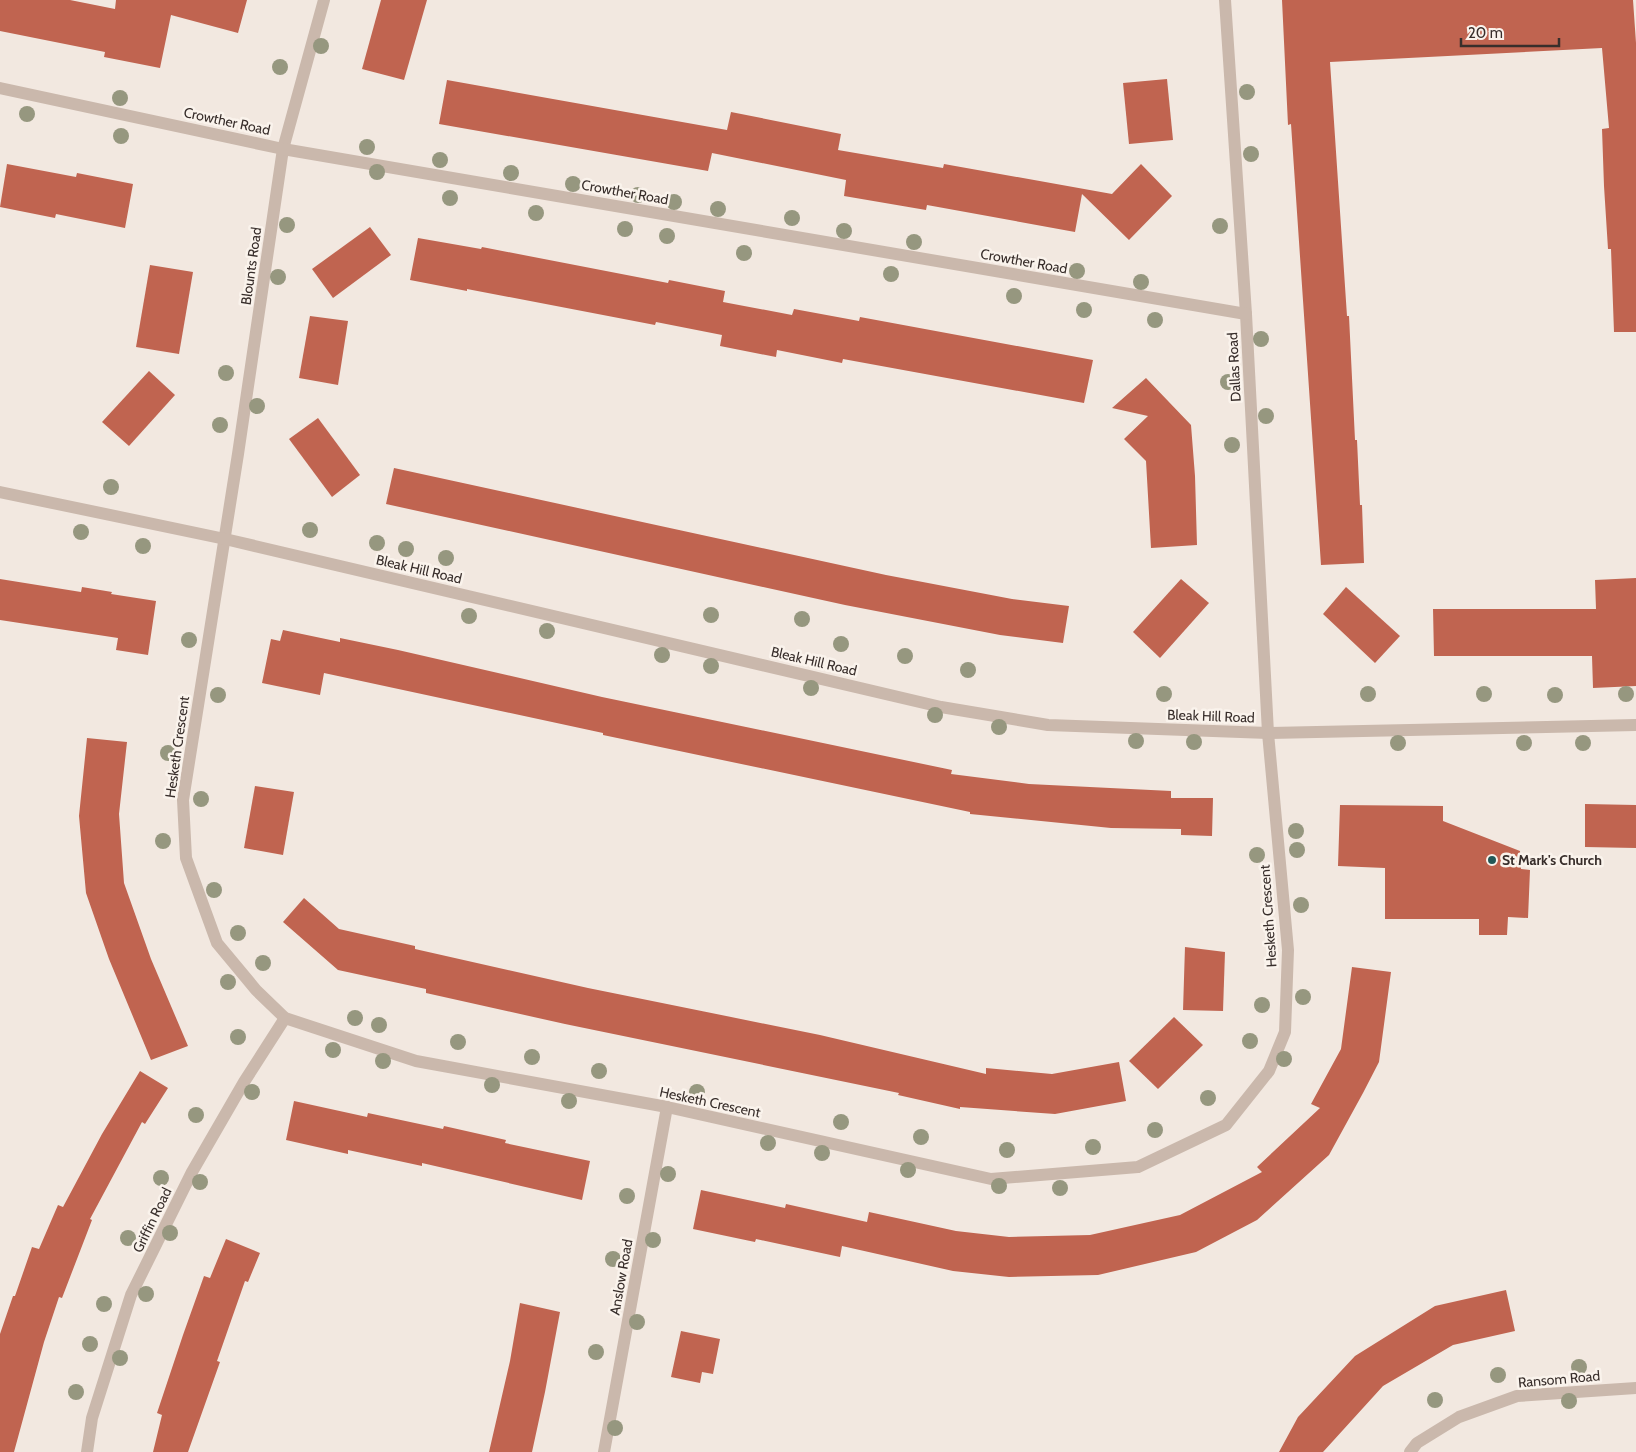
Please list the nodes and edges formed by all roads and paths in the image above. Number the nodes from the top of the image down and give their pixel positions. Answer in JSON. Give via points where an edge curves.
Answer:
{"nodes":[{"id":1,"x":324,"y":0,"type":"edge"},
{"id":2,"x":1226,"y":0,"type":"edge"},
{"id":3,"x":0,"y":88,"type":"edge"},
{"id":4,"x":283,"y":149,"type":"junction"},
{"id":5,"x":1246,"y":314,"type":"junction"},
{"id":6,"x":0,"y":492,"type":"edge"},
{"id":7,"x":225,"y":539,"type":"junction"},
{"id":8,"x":1636,"y":725,"type":"edge"},
{"id":9,"x":1268,"y":733,"type":"junction"},
{"id":10,"x":285,"y":1018,"type":"junction"},
{"id":11,"x":667,"y":1108,"type":"junction"},
{"id":12,"x":1636,"y":1388,"type":"edge"},
{"id":13,"x":87,"y":1452,"type":"edge"},
{"id":14,"x":604,"y":1452,"type":"edge"},
{"id":15,"x":1410,"y":1452,"type":"edge"}],
"edges":[{"from":1,"to":4,"type":"street","name":"Blounts Road"},
{"from":2,"to":5,"type":"street","name":"Dallas Road"},
{"from":3,"to":4,"type":"street","name":"Crowther Road"},
{"from":4,"to":5,"type":"street","name":"Crowther Road"},
{"from":4,"to":7,"type":"street","name":"Blounts Road"},
{"from":5,"to":9,"type":"street","name":"Dallas Road"},
{"from":6,"to":7,"type":"street","name":"Bleak Hill Road"},
{"from":7,"to":9,"type":"street","name":"Bleak Hill Road","via":[[941,707],[1048,725]]},
{"from":7,"to":10,"type":"street","name":"Hesketh Crescent","via":[[183,800],[186,858],[217,943],[256,990]]},
{"from":8,"to":9,"type":"street","name":"Bleak Hill Road"},
{"from":9,"to":11,"type":"street","name":"Hesketh Crescent","via":[[1288,950],[1285,1032],[1269,1071],[1226,1125],[1138,1167],[991,1179]]},
{"from":10,"to":11,"type":"street","name":"Hesketh Crescent","via":[[416,1061]]},
{"from":10,"to":13,"type":"street","name":"Griffin Road","via":[[192,1172],[131,1295],[92,1418]]},
{"from":11,"to":14,"type":"street","name":"Anslow Road"},
{"from":12,"to":15,"type":"street","name":"Ransom Road","via":[[1517,1396],[1459,1417],[1416,1443]]}]}
